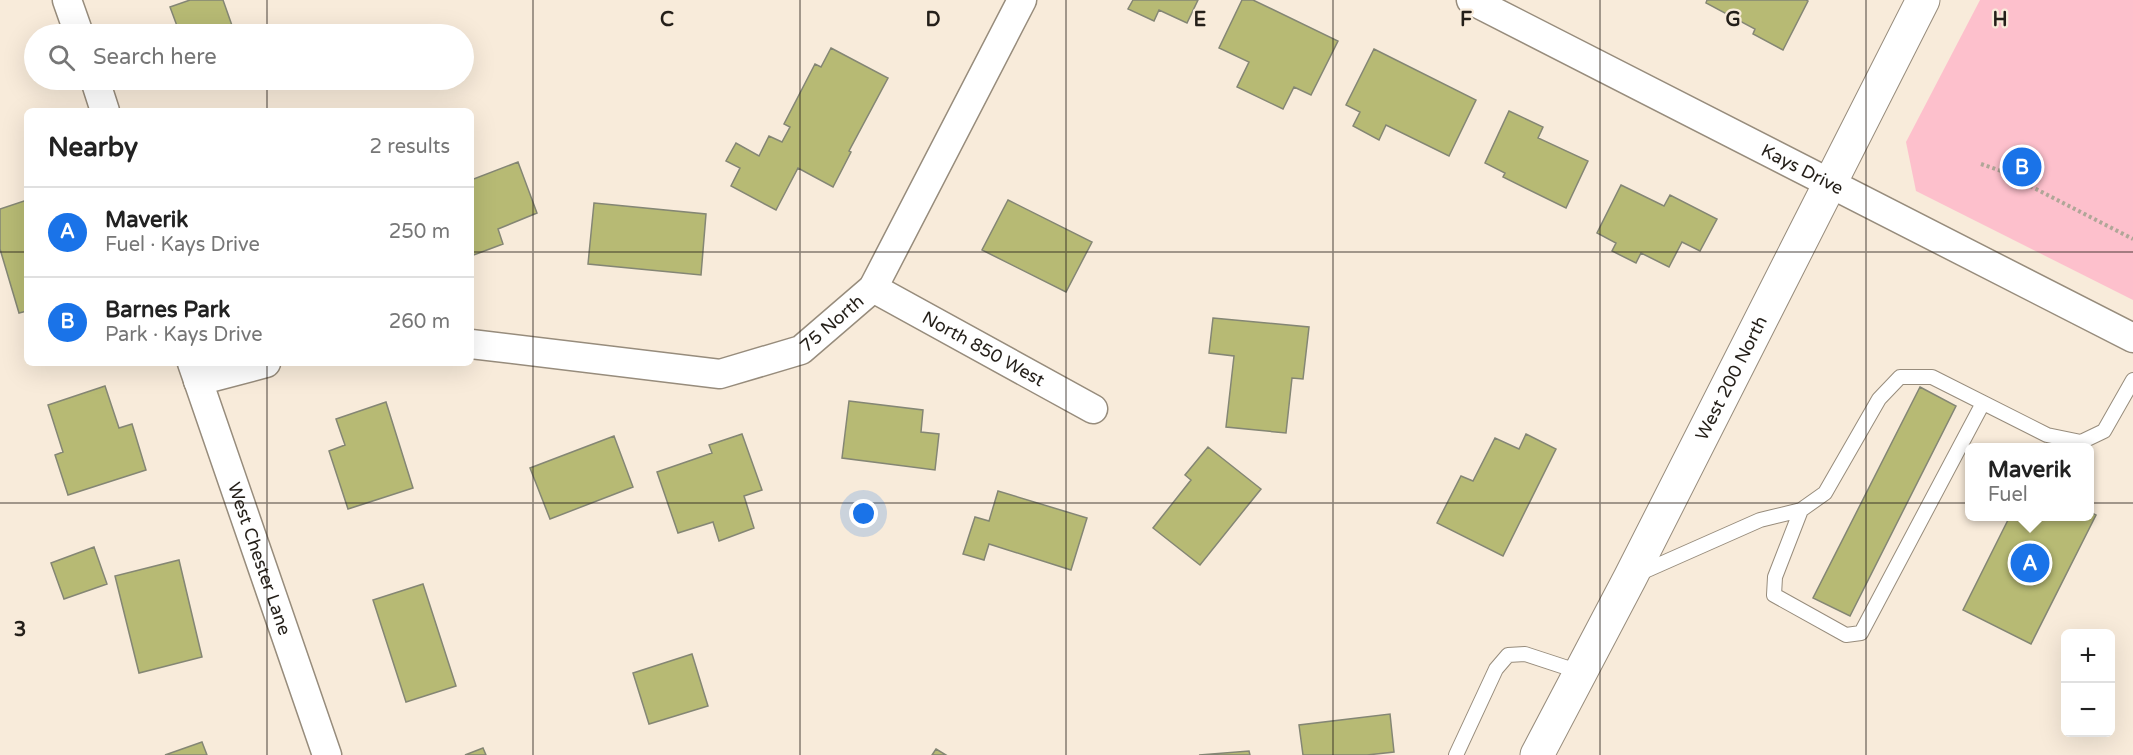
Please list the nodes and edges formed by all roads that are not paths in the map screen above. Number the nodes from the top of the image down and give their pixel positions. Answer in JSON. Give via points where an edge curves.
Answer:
{"nodes":[{"id":1,"x":67,"y":0,"type":"edge"},
{"id":2,"x":1022,"y":0,"type":"edge"},
{"id":3,"x":1471,"y":0,"type":"edge"},
{"id":4,"x":1923,"y":0,"type":"edge"},
{"id":5,"x":75,"y":24,"type":"edge"},
{"id":6,"x":98,"y":90,"type":"edge"},
{"id":7,"x":104,"y":108,"type":"edge"},
{"id":8,"x":1830,"y":182,"type":"junction"},
{"id":9,"x":873,"y":288,"type":"junction"},
{"id":10,"x":2133,"y":338,"type":"edge"},
{"id":11,"x":474,"y":344,"type":"edge"},
{"id":12,"x":242,"y":366,"type":"edge"},
{"id":13,"x":195,"y":372,"type":"edge"},
{"id":14,"x":2133,"y":380,"type":"edge"},
{"id":15,"x":1983,"y":403,"type":"junction"},
{"id":16,"x":1093,"y":410,"type":"dead end"},
{"id":17,"x":1801,"y":510,"type":"junction"},
{"id":18,"x":1630,"y":578,"type":"junction"},
{"id":19,"x":1580,"y":672,"type":"junction"},
{"id":20,"x":327,"y":755,"type":"edge"},
{"id":21,"x":1456,"y":755,"type":"edge"},
{"id":22,"x":1538,"y":755,"type":"edge"}],
"edges":[{"from":1,"to":5,"type":"street"},
{"from":2,"to":9,"type":"street","name":"75 North"},
{"from":3,"to":8,"type":"street","name":"Kays Drive"},
{"from":4,"to":8,"type":"main road","name":"West 200 North"},
{"from":6,"to":7,"type":"street"},
{"from":8,"to":10,"type":"street","name":"Kays Drive"},
{"from":8,"to":18,"type":"main road","name":"West 200 North"},
{"from":9,"to":11,"type":"street","name":"75 North","via":[[801,350],[720,374]]},
{"from":9,"to":16,"type":"street","name":"North 850 West"},
{"from":12,"to":13,"type":"street"},
{"from":13,"to":20,"type":"street","name":"West Chester Lane"},
{"from":14,"to":15,"type":"lane","via":[[2104,431],[2081,442],[2047,435]]},
{"from":15,"to":17,"type":"lane","via":[[1932,376],[1900,376],[1879,399],[1825,494]]},
{"from":15,"to":17,"type":"lane","via":[[1861,633],[1846,635],[1774,595],[1774,577]]},
{"from":17,"to":18,"type":"lane","via":[[1760,520]]},
{"from":18,"to":19,"type":"main road","name":"West 200 North"},
{"from":19,"to":21,"type":"lane","via":[[1525,654],[1508,655],[1496,669]]},
{"from":19,"to":22,"type":"main road","name":"West 200 North"}]}
